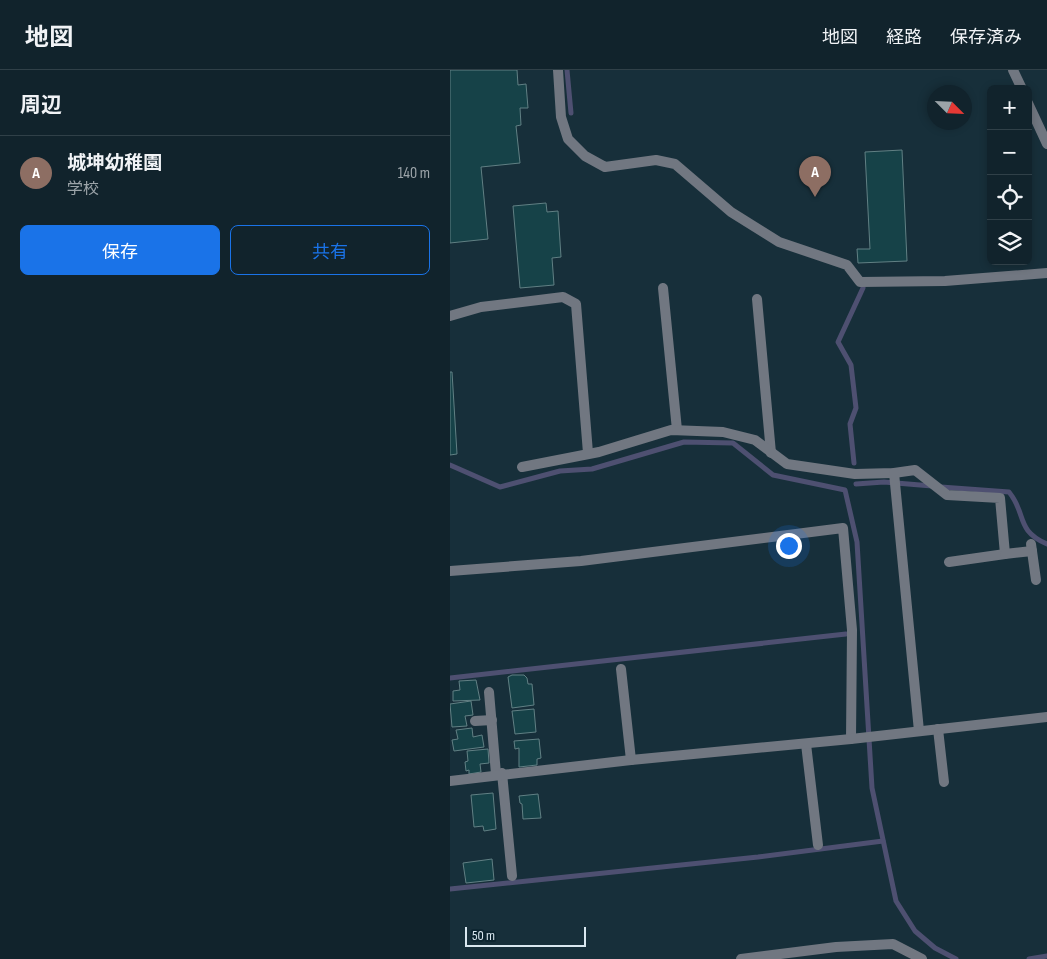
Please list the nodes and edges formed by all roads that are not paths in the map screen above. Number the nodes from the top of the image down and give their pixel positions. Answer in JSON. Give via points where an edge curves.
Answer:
{"nodes":[{"id":1,"x":558,"y":70,"type":"edge"},
{"id":2,"x":1013,"y":70,"type":"edge"},
{"id":3,"x":1020,"y":85,"type":"edge"},
{"id":4,"x":1032,"y":112,"type":"edge"},
{"id":5,"x":1047,"y":144,"type":"edge"},
{"id":6,"x":1047,"y":272,"type":"edge"},
{"id":7,"x":663,"y":288,"type":"dead end"},
{"id":8,"x":757,"y":299,"type":"dead end"},
{"id":9,"x":450,"y":316,"type":"edge"},
{"id":10,"x":677,"y":430,"type":"junction"},
{"id":11,"x":772,"y":453,"type":"junction"},
{"id":12,"x":588,"y":454,"type":"junction"},
{"id":13,"x":522,"y":467,"type":"dead end"},
{"id":14,"x":894,"y":474,"type":"junction"},
{"id":15,"x":1005,"y":554,"type":"junction"},
{"id":16,"x":949,"y":562,"type":"dead end"},
{"id":17,"x":450,"y":571,"type":"edge"},
{"id":18,"x":1036,"y":580,"type":"dead end"},
{"id":19,"x":621,"y":669,"type":"dead end"},
{"id":20,"x":489,"y":692,"type":"dead end"},
{"id":21,"x":1047,"y":717,"type":"edge"},
{"id":22,"x":492,"y":720,"type":"junction"},
{"id":23,"x":475,"y":721,"type":"dead end"},
{"id":24,"x":938,"y":729,"type":"junction"},
{"id":25,"x":919,"y":731,"type":"junction"},
{"id":26,"x":855,"y":739,"type":"junction"},
{"id":27,"x":806,"y":744,"type":"junction"},
{"id":28,"x":631,"y":760,"type":"junction"},
{"id":29,"x":499,"y":774,"type":"junction"},
{"id":30,"x":450,"y":781,"type":"edge"},
{"id":31,"x":944,"y":782,"type":"dead end"},
{"id":32,"x":818,"y":845,"type":"dead end"},
{"id":33,"x":512,"y":876,"type":"dead end"},
{"id":34,"x":741,"y":959,"type":"edge"},
{"id":35,"x":922,"y":959,"type":"edge"}],
"edges":[{"from":1,"to":6,"type":"street","via":[[561,117],[568,139],[585,156],[605,167],[656,160],[675,164],[739,217],[779,242],[847,266],[860,282],[945,281]]},
{"from":2,"to":3,"type":"street"},
{"from":4,"to":5,"type":"street"},
{"from":7,"to":10,"type":"street"},
{"from":8,"to":11,"type":"street"},
{"from":9,"to":12,"type":"street","via":[[481,307],[563,296],[576,304]]},
{"from":10,"to":11,"type":"street","via":[[723,432],[755,440]]},
{"from":10,"to":12,"type":"street"},
{"from":11,"to":14,"type":"street","via":[[787,464],[855,474]]},
{"from":12,"to":13,"type":"street"},
{"from":14,"to":15,"type":"street","via":[[915,470],[947,495],[1000,498]]},
{"from":14,"to":25,"type":"street"},
{"from":15,"to":16,"type":"street"},
{"from":15,"to":18,"type":"street","via":[[1032,547]]},
{"from":17,"to":26,"type":"street","via":[[582,561],[843,528],[852,630]]},
{"from":19,"to":28,"type":"street"},
{"from":20,"to":22,"type":"street"},
{"from":21,"to":24,"type":"street"},
{"from":22,"to":23,"type":"street"},
{"from":22,"to":29,"type":"street"},
{"from":24,"to":25,"type":"street"},
{"from":24,"to":31,"type":"street"},
{"from":25,"to":26,"type":"street"},
{"from":26,"to":27,"type":"street"},
{"from":27,"to":28,"type":"street"},
{"from":27,"to":32,"type":"street"},
{"from":28,"to":29,"type":"street"},
{"from":29,"to":30,"type":"street"},
{"from":29,"to":33,"type":"street"},
{"from":34,"to":35,"type":"street","via":[[836,947],[893,944]]}]}
